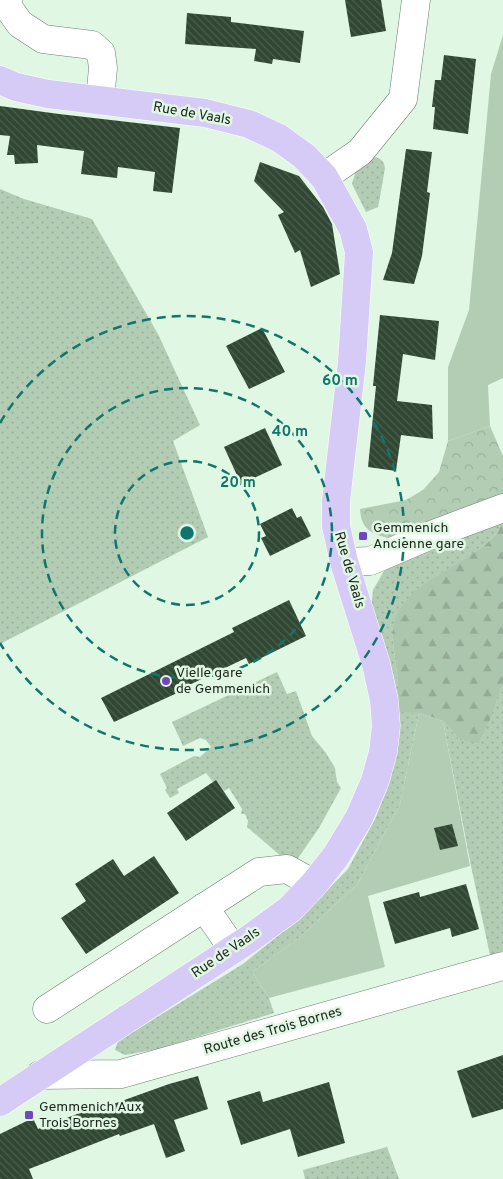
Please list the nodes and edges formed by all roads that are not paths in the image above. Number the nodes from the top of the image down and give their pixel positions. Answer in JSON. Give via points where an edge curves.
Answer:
{"nodes":[{"id":1,"x":8,"y":0,"type":"edge"},
{"id":2,"x":416,"y":0,"type":"edge"},
{"id":3,"x":0,"y":80,"type":"edge"},
{"id":4,"x":100,"y":100,"type":"junction"},
{"id":5,"x":324,"y":177,"type":"junction"},
{"id":6,"x":503,"y":508,"type":"edge"},
{"id":7,"x":344,"y":562,"type":"junction"},
{"id":8,"x":314,"y":884,"type":"junction"},
{"id":9,"x":204,"y":908,"type":"junction"},
{"id":10,"x":233,"y":949,"type":"junction"},
{"id":11,"x":503,"y":966,"type":"edge"},
{"id":12,"x":47,"y":1010,"type":"dead end"},
{"id":13,"x":40,"y":1075,"type":"junction"},
{"id":14,"x":0,"y":1102,"type":"edge"}],
"edges":[{"from":1,"to":4,"type":"street","via":[[8,8],[20,24],[43,39],[92,45],[101,53]]},
{"from":2,"to":5,"type":"street","via":[[403,99],[360,152]]},
{"from":3,"to":4,"type":"main road","name":"Rue de Vaals","via":[[48,94]]},
{"from":4,"to":5,"type":"main road","name":"Rue de Vaals","via":[[205,113],[250,124],[279,138],[304,156]]},
{"from":5,"to":7,"type":"main road","name":"Rue de Vaals","via":[[353,229],[359,252],[352,362],[336,501],[336,526]]},
{"from":6,"to":7,"type":"street","via":[[370,561]]},
{"from":7,"to":8,"type":"main road","name":"Rue de Vaals","via":[[376,664],[386,726],[375,781],[360,818]]},
{"from":8,"to":9,"type":"street","via":[[287,869],[259,872]]},
{"from":8,"to":10,"type":"main road","name":"Rue de Vaals","via":[[290,910]]},
{"from":9,"to":10,"type":"street"},
{"from":9,"to":12,"type":"street"},
{"from":10,"to":13,"type":"main road","name":"Rue de Vaals"},
{"from":11,"to":13,"type":"street","name":"Route des Trois Bornes","via":[[121,1074]]},
{"from":13,"to":14,"type":"main road","name":"Rue de Vaals"}]}
